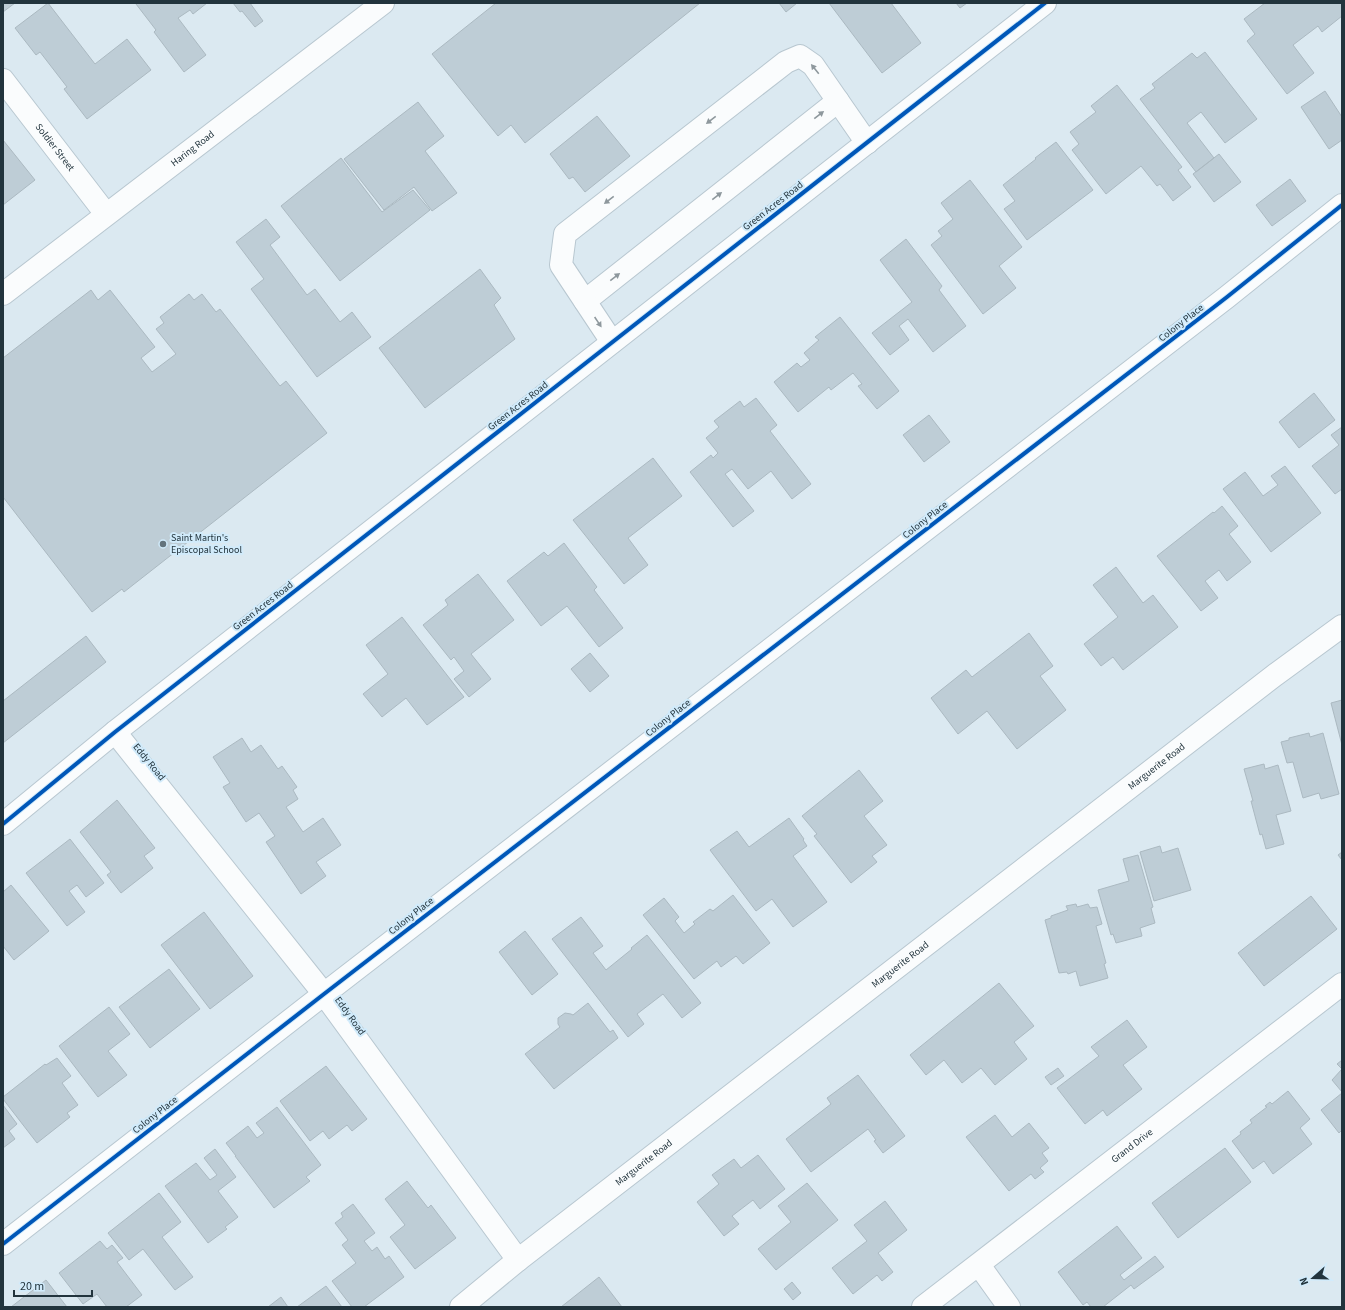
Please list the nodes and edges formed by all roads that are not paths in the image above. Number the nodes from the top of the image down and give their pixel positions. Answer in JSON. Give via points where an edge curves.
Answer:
{"nodes":[{"id":1,"x":383,"y":3,"type":"edge"},
{"id":2,"x":1045,"y":3,"type":"edge"},
{"id":3,"x":3,"y":80,"type":"edge"},
{"id":4,"x":838,"y":101,"type":"junction"},
{"id":5,"x":867,"y":143,"type":"junction"},
{"id":6,"x":1342,"y":205,"type":"edge"},
{"id":7,"x":106,"y":214,"type":"junction"},
{"id":8,"x":3,"y":294,"type":"edge"},
{"id":9,"x":585,"y":301,"type":"junction"},
{"id":10,"x":612,"y":342,"type":"junction"},
{"id":11,"x":1342,"y":626,"type":"edge"},
{"id":12,"x":115,"y":732,"type":"junction"},
{"id":13,"x":3,"y":824,"type":"edge"},
{"id":14,"x":1342,"y":984,"type":"edge"},
{"id":15,"x":324,"y":994,"type":"junction"},
{"id":16,"x":3,"y":1244,"type":"edge"},
{"id":17,"x":518,"y":1260,"type":"junction"},
{"id":18,"x":979,"y":1265,"type":"junction"},
{"id":19,"x":461,"y":1307,"type":"edge"},
{"id":20,"x":923,"y":1307,"type":"edge"},
{"id":21,"x":1009,"y":1307,"type":"edge"}],
"edges":[{"from":1,"to":7,"type":"street","name":"Haring Road"},
{"from":2,"to":5,"type":"street","name":"Green Acres Road"},
{"from":3,"to":7,"type":"street","name":"Soldier Street"},
{"from":4,"to":5,"type":"street"},
{"from":9,"to":4,"type":"street","one_way":true},
{"from":4,"to":9,"type":"street","one_way":true,"via":[[813,65],[800,56],[786,62],[565,234],[561,265]]},
{"from":5,"to":10,"type":"street","name":"Green Acres Road"},
{"from":6,"to":15,"type":"street","name":"Colony Place","via":[[1227,297]]},
{"from":7,"to":8,"type":"street","name":"Haring Road"},
{"from":9,"to":10,"type":"street","one_way":true},
{"from":10,"to":12,"type":"street","name":"Green Acres Road"},
{"from":11,"to":17,"type":"street","name":"Marguerite Road"},
{"from":12,"to":13,"type":"street","name":"Green Acres Road"},
{"from":12,"to":15,"type":"street","name":"Eddy Road"},
{"from":14,"to":18,"type":"street","name":"Grand Drive"},
{"from":15,"to":16,"type":"street","name":"Colony Place"},
{"from":15,"to":17,"type":"street","name":"Eddy Road"},
{"from":17,"to":19,"type":"street","name":"Marguerite Road"},
{"from":18,"to":20,"type":"street","name":"Grand Drive"},
{"from":18,"to":21,"type":"street"}]}
